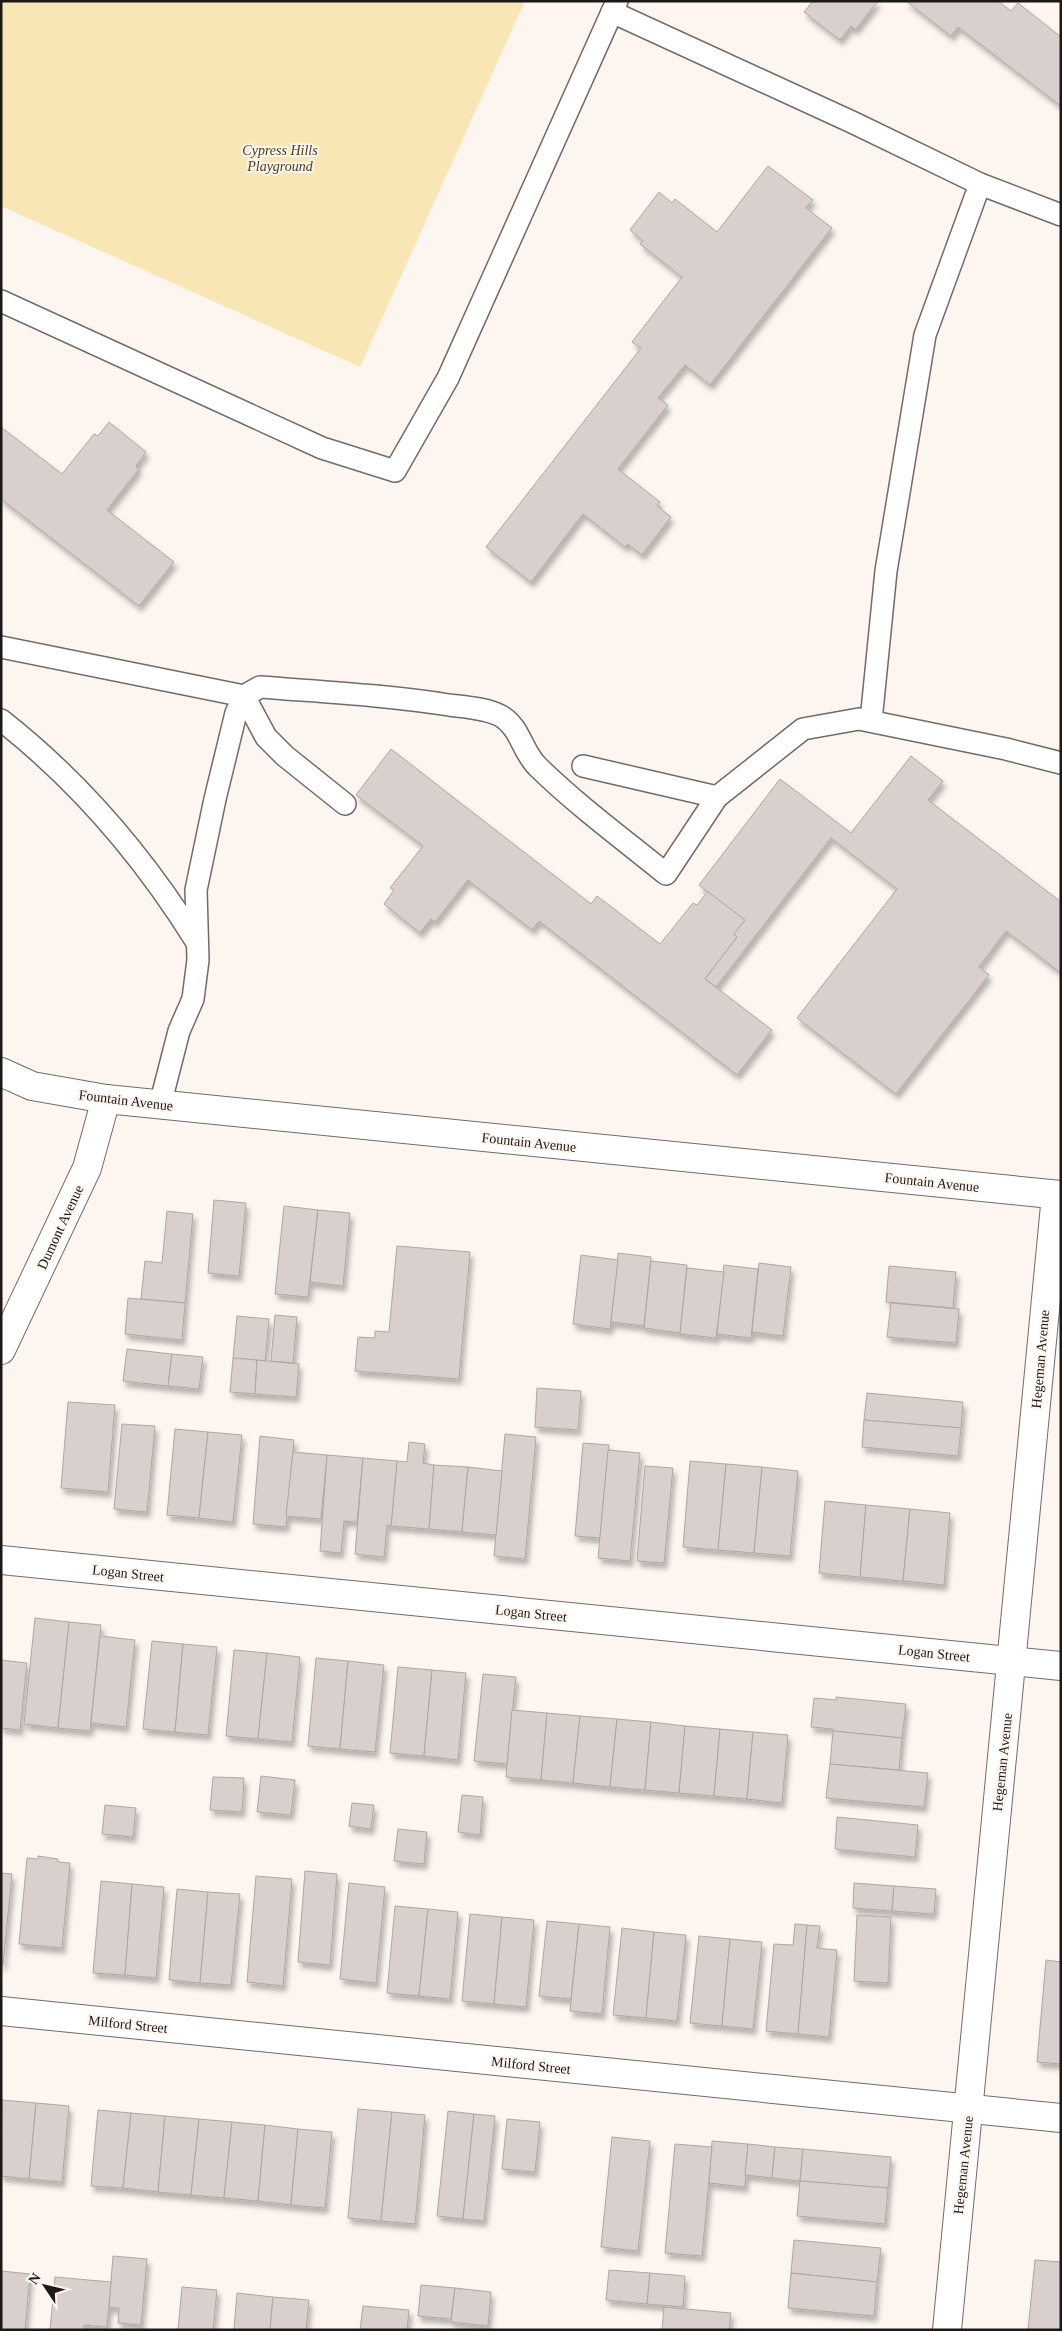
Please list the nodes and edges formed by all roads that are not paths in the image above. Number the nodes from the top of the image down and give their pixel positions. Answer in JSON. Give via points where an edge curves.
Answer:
{"nodes":[{"id":1,"x":614,"y":7,"type":"edge"},
{"id":2,"x":980,"y":184,"type":"junction"},
{"id":3,"x":1061,"y":215,"type":"edge"},
{"id":4,"x":1,"y":301,"type":"edge"},
{"id":5,"x":1,"y":647,"type":"edge"},
{"id":6,"x":244,"y":696,"type":"junction"},
{"id":7,"x":1,"y":720,"type":"edge"},
{"id":8,"x":871,"y":721,"type":"junction"},
{"id":9,"x":1061,"y":763,"type":"edge"},
{"id":10,"x":582,"y":766,"type":"dead end"},
{"id":11,"x":717,"y":797,"type":"junction"},
{"id":12,"x":345,"y":804,"type":"dead end"},
{"id":13,"x":196,"y":941,"type":"junction"},
{"id":14,"x":1,"y":1072,"type":"edge"},
{"id":15,"x":106,"y":1099,"type":"junction"},
{"id":16,"x":160,"y":1105,"type":"junction"},
{"id":17,"x":1058,"y":1195,"type":"edge"},
{"id":18,"x":1,"y":1350,"type":"edge"},
{"id":19,"x":1,"y":1560,"type":"edge"},
{"id":20,"x":1012,"y":1661,"type":"junction"},
{"id":21,"x":1061,"y":1666,"type":"edge"},
{"id":22,"x":1,"y":2011,"type":"edge"},
{"id":23,"x":969,"y":2110,"type":"junction"},
{"id":24,"x":1061,"y":2118,"type":"edge"},
{"id":25,"x":947,"y":2330,"type":"edge"}],
"edges":[{"from":1,"to":2,"type":"lane"},
{"from":1,"to":4,"type":"lane","via":[[448,378],[395,471],[322,448]]},
{"from":2,"to":3,"type":"lane"},
{"from":2,"to":8,"type":"lane","via":[[925,335],[886,571]]},
{"from":5,"to":6,"type":"lane"},
{"from":6,"to":11,"type":"lane","via":[[260,687],[407,698],[500,716],[517,731],[527,754],[538,766],[666,874]]},
{"from":6,"to":12,"type":"lane","via":[[266,737]]},
{"from":6,"to":13,"type":"lane","via":[[233,723],[196,890]]},
{"from":7,"to":13,"type":"lane","via":[[63,773],[108,820],[133,849]]},
{"from":8,"to":9,"type":"lane"},
{"from":8,"to":11,"type":"lane","via":[[859,719],[803,729]]},
{"from":10,"to":11,"type":"lane"},
{"from":13,"to":16,"type":"lane","via":[[198,960],[193,999],[179,1031]]},
{"from":14,"to":15,"type":"street","name":"Fountain Avenue","via":[[32,1086]]},
{"from":15,"to":16,"type":"street","name":"Fountain Avenue"},
{"from":15,"to":18,"type":"street","name":"Dumont Avenue","via":[[87,1168]]},
{"from":16,"to":17,"type":"street","name":"Fountain Avenue"},
{"from":17,"to":20,"type":"street","name":"Hegeman Avenue"},
{"from":19,"to":20,"type":"street","name":"Logan Street"},
{"from":20,"to":21,"type":"street","name":"Logan Street"},
{"from":20,"to":23,"type":"street","name":"Hegeman Avenue"},
{"from":22,"to":23,"type":"street","name":"Milford Street"},
{"from":23,"to":24,"type":"street","name":"Milford Street"},
{"from":23,"to":25,"type":"street","name":"Hegeman Avenue"}]}
